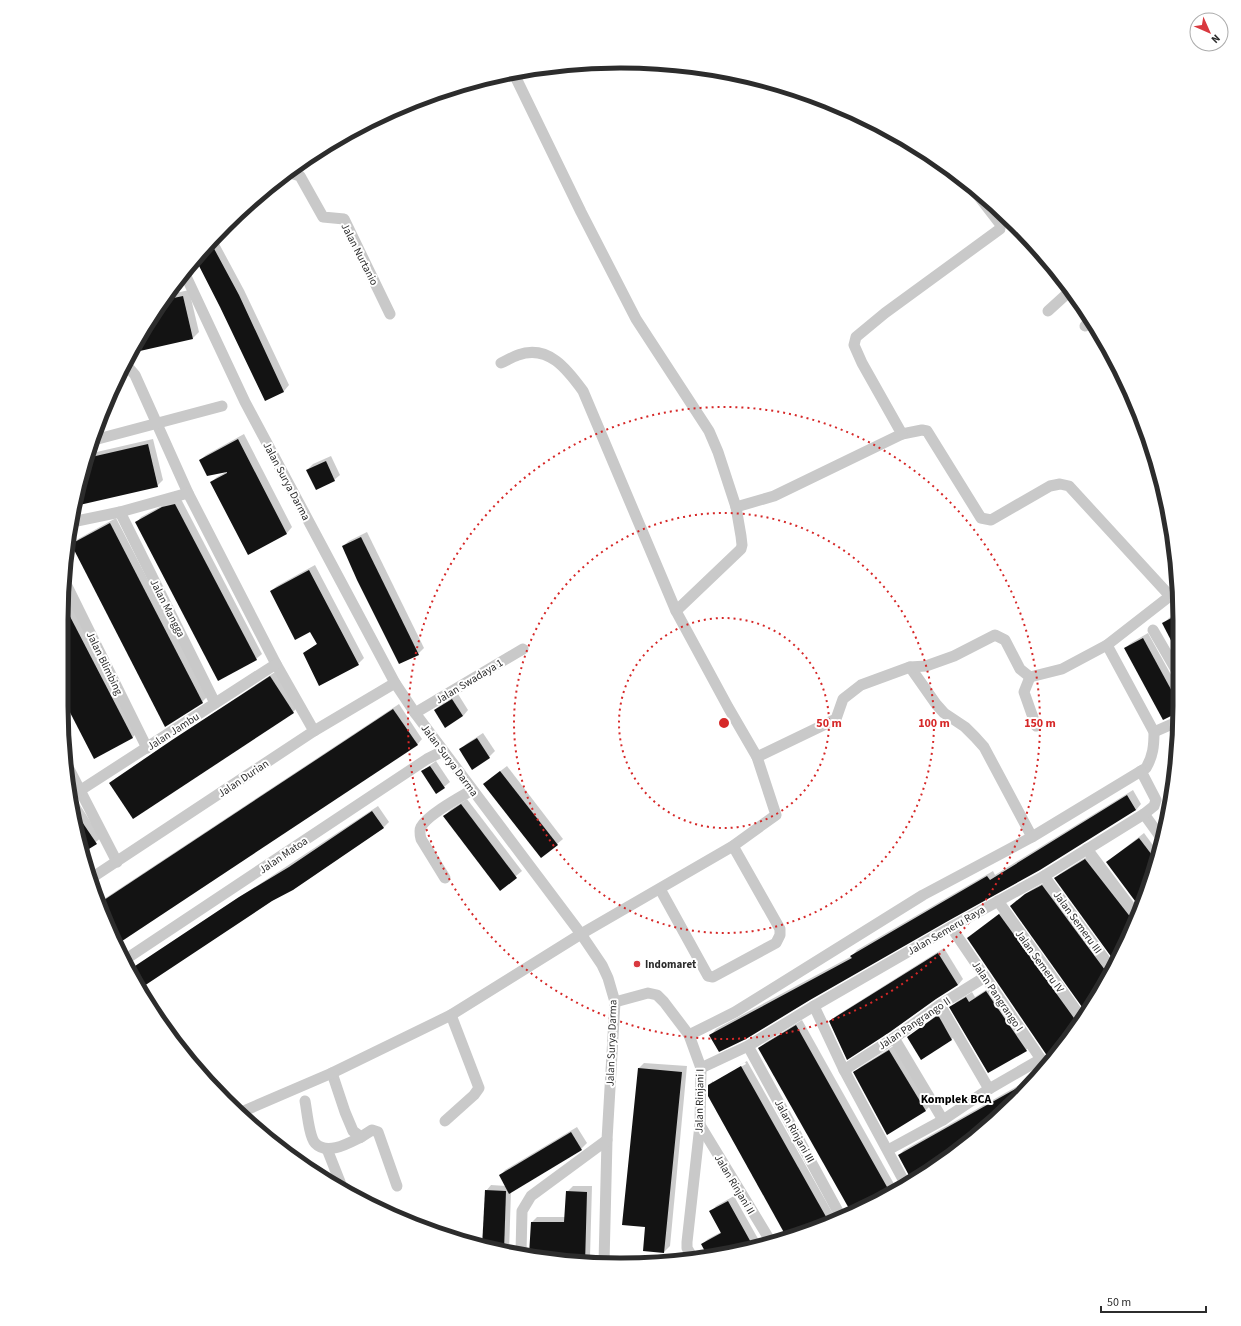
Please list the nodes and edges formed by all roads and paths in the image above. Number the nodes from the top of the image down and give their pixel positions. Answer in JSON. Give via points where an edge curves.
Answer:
{"nodes":[{"id":1,"x":516,"y":78,"type":"edge"},
{"id":2,"x":295,"y":174,"type":"edge"},
{"id":3,"x":986,"y":206,"type":"edge"},
{"id":4,"x":184,"y":281,"type":"edge"},
{"id":5,"x":1066,"y":294,"type":"edge"},
{"id":6,"x":1048,"y":311,"type":"dead end"},
{"id":7,"x":390,"y":314,"type":"dead end"},
{"id":8,"x":501,"y":363,"type":"dead end"},
{"id":9,"x":129,"y":368,"type":"edge"},
{"id":10,"x":222,"y":406,"type":"dead end"},
{"id":11,"x":156,"y":423,"type":"junction"},
{"id":12,"x":902,"y":434,"type":"junction"},
{"id":13,"x":99,"y":439,"type":"edge"},
{"id":14,"x":188,"y":493,"type":"junction"},
{"id":15,"x":736,"y":507,"type":"junction"},
{"id":16,"x":120,"y":512,"type":"junction"},
{"id":17,"x":78,"y":521,"type":"edge"},
{"id":18,"x":69,"y":590,"type":"edge"},
{"id":19,"x":1172,"y":594,"type":"edge"},
{"id":20,"x":1173,"y":595,"type":"edge"},
{"id":21,"x":676,"y":611,"type":"junction"},
{"id":22,"x":1153,"y":630,"type":"dead end"},
{"id":23,"x":1107,"y":644,"type":"junction"},
{"id":24,"x":523,"y":649,"type":"dead end"},
{"id":25,"x":276,"y":664,"type":"junction"},
{"id":26,"x":1173,"y":665,"type":"edge"},
{"id":27,"x":910,"y":667,"type":"junction"},
{"id":28,"x":1030,"y":677,"type":"junction"},
{"id":29,"x":395,"y":683,"type":"junction"},
{"id":30,"x":216,"y":703,"type":"junction"},
{"id":31,"x":415,"y":713,"type":"junction"},
{"id":32,"x":1173,"y":724,"type":"edge"},
{"id":33,"x":1036,"y":726,"type":"dead end"},
{"id":34,"x":314,"y":731,"type":"junction"},
{"id":35,"x":1154,"y":732,"type":"junction"},
{"id":36,"x":147,"y":748,"type":"junction"},
{"id":37,"x":443,"y":751,"type":"junction"},
{"id":38,"x":757,"y":757,"type":"junction"},
{"id":39,"x":1141,"y":771,"type":"junction"},
{"id":40,"x":73,"y":777,"type":"edge"},
{"id":41,"x":472,"y":790,"type":"junction"},
{"id":42,"x":80,"y":791,"type":"junction"},
{"id":43,"x":76,"y":794,"type":"edge"},
{"id":44,"x":1144,"y":814,"type":"junction"},
{"id":45,"x":1157,"y":833,"type":"edge"},
{"id":46,"x":1032,"y":837,"type":"junction"},
{"id":47,"x":733,"y":846,"type":"junction"},
{"id":48,"x":1087,"y":849,"type":"junction"},
{"id":49,"x":117,"y":862,"type":"junction"},
{"id":50,"x":95,"y":876,"type":"edge"},
{"id":51,"x":1044,"y":876,"type":"junction"},
{"id":52,"x":445,"y":878,"type":"dead end"},
{"id":53,"x":660,"y":889,"type":"junction"},
{"id":54,"x":998,"y":901,"type":"junction"},
{"id":55,"x":1133,"y":911,"type":"edge"},
{"id":56,"x":951,"y":927,"type":"junction"},
{"id":57,"x":581,"y":934,"type":"junction"},
{"id":58,"x":128,"y":956,"type":"edge"},
{"id":59,"x":1108,"y":964,"type":"edge"},
{"id":60,"x":985,"y":977,"type":"junction"},
{"id":61,"x":615,"y":1002,"type":"junction"},
{"id":62,"x":940,"y":1005,"type":"junction"},
{"id":63,"x":814,"y":1006,"type":"junction"},
{"id":64,"x":1079,"y":1014,"type":"edge"},
{"id":65,"x":450,"y":1015,"type":"junction"},
{"id":66,"x":689,"y":1035,"type":"junction"},
{"id":67,"x":894,"y":1038,"type":"junction"},
{"id":68,"x":748,"y":1046,"type":"junction"},
{"id":69,"x":1043,"y":1062,"type":"edge"},
{"id":70,"x":701,"y":1068,"type":"junction"},
{"id":71,"x":844,"y":1070,"type":"junction"},
{"id":72,"x":332,"y":1072,"type":"junction"},
{"id":73,"x":989,"y":1089,"type":"junction"},
{"id":74,"x":304,"y":1101,"type":"dead end"},
{"id":75,"x":245,"y":1110,"type":"edge"},
{"id":76,"x":943,"y":1120,"type":"junction"},
{"id":77,"x":445,"y":1121,"type":"dead end"},
{"id":78,"x":700,"y":1125,"type":"junction"},
{"id":79,"x":361,"y":1136,"type":"junction"},
{"id":80,"x":607,"y":1140,"type":"junction"},
{"id":81,"x":327,"y":1149,"type":"junction"},
{"id":82,"x":888,"y":1150,"type":"junction"},
{"id":83,"x":903,"y":1180,"type":"edge"},
{"id":84,"x":340,"y":1181,"type":"edge"},
{"id":85,"x":398,"y":1186,"type":"dead end"},
{"id":86,"x":839,"y":1213,"type":"edge"},
{"id":87,"x":768,"y":1237,"type":"edge"},
{"id":88,"x":520,"y":1248,"type":"edge"},
{"id":89,"x":690,"y":1253,"type":"edge"},
{"id":90,"x":604,"y":1258,"type":"edge"}],
"edges":[{"from":1,"to":15,"type":"street","via":[[636,319],[708,431],[718,452]]},
{"from":2,"to":7,"type":"street","name":"Jalan Nurtanio","via":[[300,176],[323,217],[344,219]]},
{"from":3,"to":12,"type":"street","via":[[1000,224],[1000,229],[885,312],[856,337],[854,345],[862,363]]},
{"from":4,"to":29,"type":"street","name":"Jalan Surya Darma","via":[[245,402]]},
{"from":5,"to":6,"type":"street"},
{"from":8,"to":21,"type":"street","via":[[518,355],[536,353],[552,358],[567,370],[583,391]]},
{"from":9,"to":11,"type":"street","via":[[135,375]]},
{"from":10,"to":11,"type":"street"},
{"from":11,"to":13,"type":"street"},
{"from":11,"to":14,"type":"street"},
{"from":12,"to":15,"type":"street","via":[[774,496]]},
{"from":12,"to":19,"type":"street","via":[[927,431],[981,518],[987,520],[1050,486],[1069,486]]},
{"from":14,"to":16,"type":"street"},
{"from":14,"to":25,"type":"street"},
{"from":15,"to":21,"type":"street","via":[[741,549]]},
{"from":16,"to":17,"type":"street"},
{"from":16,"to":30,"type":"street","name":"Jalan Mangga"},
{"from":18,"to":36,"type":"street","name":"Jalan Blimbing"},
{"from":20,"to":23,"type":"street"},
{"from":21,"to":38,"type":"street"},
{"from":22,"to":26,"type":"street"},
{"from":23,"to":28,"type":"street","via":[[1062,669]]},
{"from":23,"to":35,"type":"street"},
{"from":24,"to":31,"type":"street","name":"Jalan Swadaya 1"},
{"from":25,"to":30,"type":"street","name":"Jalan Jambu"},
{"from":25,"to":34,"type":"street"},
{"from":27,"to":28,"type":"street","via":[[926,666],[954,656],[995,635],[1005,640],[1020,669]]},
{"from":27,"to":38,"type":"street","via":[[861,685],[843,699],[836,719]]},
{"from":27,"to":46,"type":"street","via":[[944,713],[965,727],[984,747]]},
{"from":28,"to":33,"type":"street","via":[[1024,692]]},
{"from":29,"to":31,"type":"street","name":"Jalan Surya Darma"},
{"from":29,"to":34,"type":"street","name":"Jalan Durian"},
{"from":30,"to":36,"type":"street","name":"Jalan Jambu"},
{"from":31,"to":37,"type":"street","name":"Jalan Surya Darma"},
{"from":32,"to":35,"type":"street"},
{"from":34,"to":49,"type":"street","name":"Jalan Durian"},
{"from":35,"to":39,"type":"street","via":[[1151,760]]},
{"from":36,"to":42,"type":"street","name":"Jalan Jambu"},
{"from":37,"to":41,"type":"street","name":"Jalan Surya Darma"},
{"from":37,"to":58,"type":"street","name":"Jalan Matoa","via":[[427,759]]},
{"from":38,"to":47,"type":"street","via":[[776,815]]},
{"from":39,"to":44,"type":"street","name":"Jalan Semeru Raya","via":[[1156,797],[1154,806]]},
{"from":39,"to":46,"type":"street"},
{"from":40,"to":42,"type":"street"},
{"from":41,"to":52,"type":"street","via":[[429,818],[420,832],[421,839]]},
{"from":41,"to":57,"type":"street","name":"Jalan Surya Darma"},
{"from":42,"to":43,"type":"street","name":"Jalan Jambu"},
{"from":42,"to":49,"type":"street"},
{"from":44,"to":45,"type":"street"},
{"from":44,"to":48,"type":"street","name":"Jalan Semeru Raya"},
{"from":46,"to":66,"type":"street","via":[[923,895],[735,1012]]},
{"from":47,"to":53,"type":"street"},
{"from":47,"to":53,"type":"street","via":[[780,929],[776,943],[713,977],[708,976]]},
{"from":48,"to":51,"type":"street","name":"Jalan Semeru Raya"},
{"from":48,"to":55,"type":"street"},
{"from":49,"to":50,"type":"street","name":"Jalan Durian"},
{"from":51,"to":54,"type":"street","name":"Jalan Semeru Raya"},
{"from":51,"to":59,"type":"street","name":"Jalan Semeru III"},
{"from":53,"to":57,"type":"street"},
{"from":54,"to":56,"type":"street","name":"Jalan Semeru Raya"},
{"from":54,"to":64,"type":"street","name":"Jalan Semeru IV"},
{"from":56,"to":60,"type":"street","name":"Jalan Pangrango I"},
{"from":56,"to":63,"type":"street","name":"Jalan Semeru Raya"},
{"from":57,"to":61,"type":"street","name":"Jalan Surya Darma","via":[[605,971]]},
{"from":57,"to":65,"type":"street"},
{"from":60,"to":62,"type":"street","name":"Jalan Pangrango II"},
{"from":60,"to":69,"type":"street","name":"Jalan Pangrango I"},
{"from":61,"to":66,"type":"street","name":"Jalan Rinjani I","via":[[648,993],[657,995]]},
{"from":61,"to":80,"type":"street","name":"Jalan Surya Darma"},
{"from":62,"to":67,"type":"street","name":"Jalan Pangrango II"},
{"from":62,"to":73,"type":"street"},
{"from":63,"to":68,"type":"street","name":"Jalan Semeru Raya"},
{"from":63,"to":71,"type":"street"},
{"from":65,"to":72,"type":"street"},
{"from":65,"to":77,"type":"street","via":[[479,1088]]},
{"from":66,"to":70,"type":"street","name":"Jalan Rinjani I"},
{"from":67,"to":71,"type":"street","name":"Jalan Pangrango II"},
{"from":67,"to":76,"type":"street"},
{"from":68,"to":70,"type":"street","name":"Jalan Semeru Raya"},
{"from":68,"to":86,"type":"street","name":"Jalan Rinjani III"},
{"from":69,"to":73,"type":"street"},
{"from":70,"to":78,"type":"street","name":"Jalan Rinjani I"},
{"from":71,"to":82,"type":"street"},
{"from":72,"to":75,"type":"street"},
{"from":72,"to":79,"type":"street","via":[[344,1112],[353,1131]]},
{"from":73,"to":76,"type":"street"},
{"from":74,"to":81,"type":"street","via":[[312,1136],[316,1144]]},
{"from":76,"to":82,"type":"street"},
{"from":78,"to":87,"type":"street","name":"Jalan Rinjani II"},
{"from":78,"to":89,"type":"street","name":"Jalan Rinjani I","via":[[687,1242]]},
{"from":79,"to":81,"type":"street","via":[[346,1145]]},
{"from":79,"to":85,"type":"street","via":[[372,1130],[378,1132]]},
{"from":80,"to":88,"type":"street","via":[[531,1196],[522,1211]]},
{"from":80,"to":90,"type":"street","name":"Jalan Surya Darma"},
{"from":81,"to":84,"type":"street"},
{"from":82,"to":83,"type":"street"}]}
